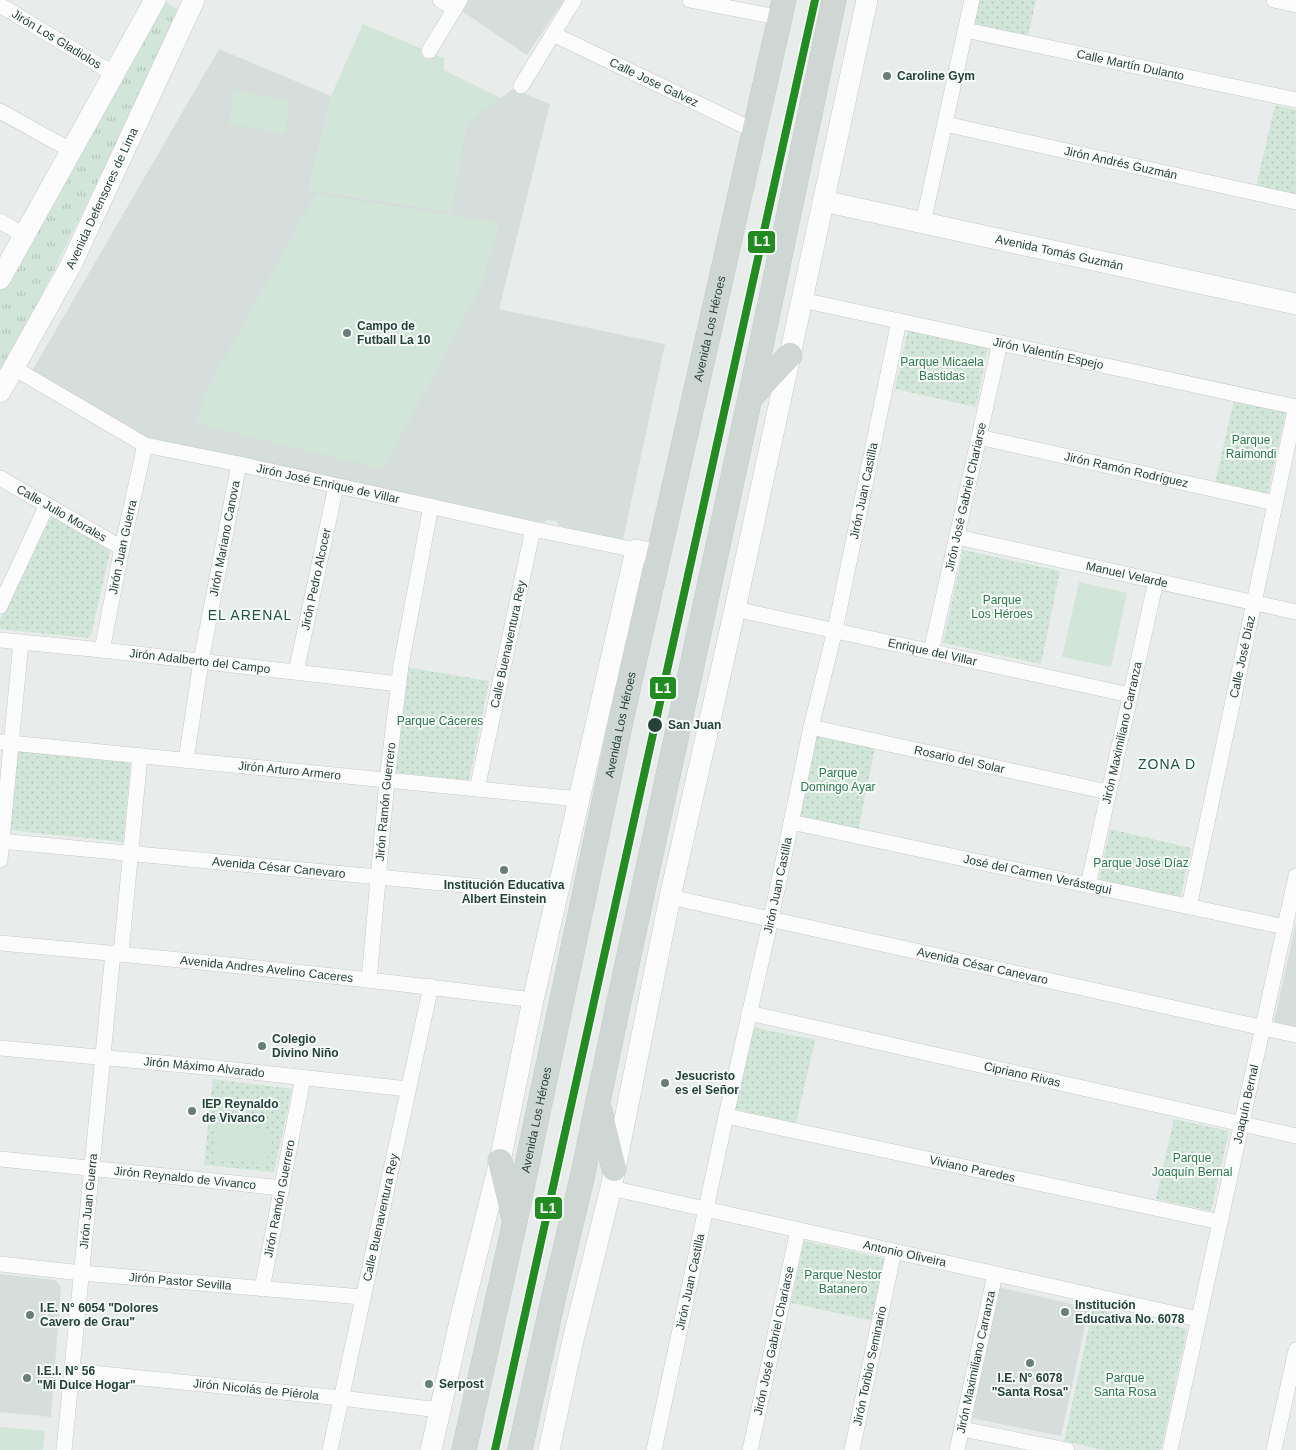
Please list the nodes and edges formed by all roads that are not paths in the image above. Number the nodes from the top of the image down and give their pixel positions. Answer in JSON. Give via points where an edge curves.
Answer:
{"nodes":[{"id":1,"x":155,"y":0,"type":"edge"},
{"id":2,"x":194,"y":0,"type":"edge"},
{"id":3,"x":440,"y":0,"type":"edge"},
{"id":4,"x":574,"y":0,"type":"edge"},
{"id":5,"x":690,"y":0,"type":"edge"},
{"id":6,"x":834,"y":0,"type":"edge"},
{"id":7,"x":867,"y":0,"type":"edge"},
{"id":8,"x":972,"y":0,"type":"edge"},
{"id":9,"x":1274,"y":0,"type":"edge"},
{"id":10,"x":457,"y":4,"type":"edge"},
{"id":11,"x":0,"y":5,"type":"edge"},
{"id":12,"x":1296,"y":5,"type":"edge"},
{"id":13,"x":782,"y":9,"type":"edge"},
{"id":14,"x":965,"y":30,"type":"junction"},
{"id":15,"x":553,"y":34,"type":"junction"},
{"id":16,"x":429,"y":51,"type":"dead end"},
{"id":17,"x":114,"y":74,"type":"junction"},
{"id":18,"x":521,"y":86,"type":"dead end"},
{"id":19,"x":1296,"y":100,"type":"edge"},
{"id":20,"x":0,"y":111,"type":"edge"},
{"id":21,"x":945,"y":124,"type":"junction"},
{"id":22,"x":755,"y":131,"type":"junction"},
{"id":23,"x":72,"y":151,"type":"junction"},
{"id":24,"x":823,"y":201,"type":"junction"},
{"id":25,"x":1296,"y":202,"type":"edge"},
{"id":26,"x":0,"y":221,"type":"edge"},
{"id":27,"x":923,"y":223,"type":"junction"},
{"id":28,"x":25,"y":236,"type":"junction"},
{"id":29,"x":0,"y":279,"type":"edge"},
{"id":30,"x":802,"y":300,"type":"junction"},
{"id":31,"x":1296,"y":304,"type":"edge"},
{"id":32,"x":899,"y":321,"type":"junction"},
{"id":33,"x":1000,"y":343,"type":"junction"},
{"id":34,"x":790,"y":355,"type":"junction"},
{"id":35,"x":14,"y":368,"type":"junction"},
{"id":36,"x":0,"y":392,"type":"edge"},
{"id":37,"x":750,"y":398,"type":"junction"},
{"id":38,"x":1296,"y":406,"type":"edge"},
{"id":39,"x":979,"y":437,"type":"junction"},
{"id":40,"x":145,"y":445,"type":"junction"},
{"id":41,"x":240,"y":464,"type":"junction"},
{"id":42,"x":0,"y":478,"type":"edge"},
{"id":43,"x":336,"y":486,"type":"junction"},
{"id":44,"x":1275,"y":503,"type":"junction"},
{"id":45,"x":47,"y":505,"type":"junction"},
{"id":46,"x":432,"y":506,"type":"junction"},
{"id":47,"x":533,"y":530,"type":"junction"},
{"id":48,"x":957,"y":537,"type":"junction"},
{"id":49,"x":122,"y":548,"type":"junction"},
{"id":50,"x":647,"y":552,"type":"junction"},
{"id":51,"x":1156,"y":581,"type":"junction"},
{"id":52,"x":1254,"y":602,"type":"junction"},
{"id":53,"x":0,"y":606,"type":"edge"},
{"id":54,"x":735,"y":609,"type":"junction"},
{"id":55,"x":1296,"y":612,"type":"edge"},
{"id":56,"x":835,"y":630,"type":"junction"},
{"id":57,"x":0,"y":640,"type":"edge"},
{"id":58,"x":21,"y":642,"type":"junction"},
{"id":59,"x":102,"y":650,"type":"junction"},
{"id":60,"x":931,"y":652,"type":"junction"},
{"id":61,"x":201,"y":661,"type":"junction"},
{"id":62,"x":296,"y":672,"type":"junction"},
{"id":63,"x":399,"y":684,"type":"junction"},
{"id":64,"x":1130,"y":695,"type":"junction"},
{"id":65,"x":811,"y":727,"type":"junction"},
{"id":66,"x":6,"y":743,"type":"edge"},
{"id":67,"x":140,"y":756,"type":"junction"},
{"id":68,"x":186,"y":760,"type":"junction"},
{"id":69,"x":387,"y":780,"type":"junction"},
{"id":70,"x":477,"y":789,"type":"junction"},
{"id":71,"x":1108,"y":792,"type":"junction"},
{"id":72,"x":579,"y":799,"type":"junction"},
{"id":73,"x":791,"y":822,"type":"junction"},
{"id":74,"x":1,"y":841,"type":"edge"},
{"id":75,"x":130,"y":853,"type":"junction"},
{"id":76,"x":0,"y":860,"type":"edge"},
{"id":77,"x":1296,"y":876,"type":"edge"},
{"id":78,"x":377,"y":877,"type":"junction"},
{"id":79,"x":1088,"y":885,"type":"junction"},
{"id":80,"x":557,"y":894,"type":"junction"},
{"id":81,"x":670,"y":897,"type":"junction"},
{"id":82,"x":1189,"y":907,"type":"junction"},
{"id":83,"x":771,"y":920,"type":"junction"},
{"id":84,"x":1285,"y":927,"type":"junction"},
{"id":85,"x":0,"y":943,"type":"edge"},
{"id":86,"x":117,"y":953,"type":"junction"},
{"id":87,"x":369,"y":980,"type":"junction"},
{"id":88,"x":431,"y":986,"type":"junction"},
{"id":89,"x":533,"y":1000,"type":"junction"},
{"id":90,"x":749,"y":1013,"type":"junction"},
{"id":91,"x":1263,"y":1027,"type":"junction"},
{"id":92,"x":1296,"y":1035,"type":"edge"},
{"id":93,"x":0,"y":1048,"type":"edge"},
{"id":94,"x":103,"y":1057,"type":"junction"},
{"id":95,"x":304,"y":1078,"type":"junction"},
{"id":96,"x":408,"y":1089,"type":"junction"},
{"id":97,"x":598,"y":1105,"type":"junction"},
{"id":98,"x":726,"y":1116,"type":"junction"},
{"id":99,"x":1241,"y":1125,"type":"junction"},
{"id":100,"x":1296,"y":1136,"type":"edge"},
{"id":101,"x":0,"y":1159,"type":"edge"},
{"id":102,"x":500,"y":1161,"type":"junction"},
{"id":103,"x":92,"y":1169,"type":"junction"},
{"id":104,"x":613,"y":1179,"type":"junction"},
{"id":105,"x":282,"y":1188,"type":"junction"},
{"id":106,"x":706,"y":1209,"type":"junction"},
{"id":107,"x":515,"y":1221,"type":"junction"},
{"id":108,"x":1220,"y":1222,"type":"junction"},
{"id":109,"x":798,"y":1230,"type":"junction"},
{"id":110,"x":894,"y":1251,"type":"junction"},
{"id":111,"x":0,"y":1264,"type":"edge"},
{"id":112,"x":82,"y":1273,"type":"junction"},
{"id":113,"x":995,"y":1274,"type":"junction"},
{"id":114,"x":262,"y":1289,"type":"junction"},
{"id":115,"x":362,"y":1297,"type":"junction"},
{"id":116,"x":1198,"y":1319,"type":"junction"},
{"id":117,"x":1296,"y":1350,"type":"edge"},
{"id":118,"x":72,"y":1371,"type":"junction"},
{"id":119,"x":341,"y":1398,"type":"junction"},
{"id":120,"x":439,"y":1410,"type":"junction"},
{"id":121,"x":962,"y":1429,"type":"junction"},
{"id":122,"x":64,"y":1450,"type":"edge"},
{"id":123,"x":330,"y":1450,"type":"edge"},
{"id":124,"x":431,"y":1450,"type":"edge"},
{"id":125,"x":464,"y":1450,"type":"edge"},
{"id":126,"x":520,"y":1450,"type":"edge"},
{"id":127,"x":549,"y":1450,"type":"edge"},
{"id":128,"x":654,"y":1450,"type":"edge"},
{"id":129,"x":750,"y":1450,"type":"edge"},
{"id":130,"x":852,"y":1450,"type":"edge"},
{"id":131,"x":957,"y":1450,"type":"edge"},
{"id":132,"x":1066,"y":1450,"type":"edge"},
{"id":133,"x":1170,"y":1450,"type":"edge"},
{"id":134,"x":1274,"y":1450,"type":"edge"}],
"edges":[{"from":1,"to":17,"type":"street"},
{"from":2,"to":35,"type":"street","name":"Avenida Defensores de Lima","via":[[71,265]]},
{"from":3,"to":10,"type":"street"},
{"from":4,"to":15,"type":"street"},
{"from":5,"to":13,"type":"street"},
{"from":6,"to":37,"type":"main road"},
{"from":7,"to":24,"type":"street"},
{"from":8,"to":14,"type":"street"},
{"from":9,"to":12,"type":"street"},
{"from":10,"to":16,"type":"street"},
{"from":11,"to":17,"type":"street","name":"Jirón Los Gladiolos"},
{"from":13,"to":22,"type":"main road","name":"Avenida Los Héroes"},
{"from":14,"to":19,"type":"street","name":"Calle Martín Dulanto"},
{"from":14,"to":21,"type":"street"},
{"from":15,"to":18,"type":"street"},
{"from":15,"to":22,"type":"street","name":"Calle Jose Galvez"},
{"from":17,"to":23,"type":"street"},
{"from":20,"to":23,"type":"street"},
{"from":21,"to":25,"type":"street","name":"Jirón Andrés Guzmán"},
{"from":21,"to":27,"type":"street"},
{"from":22,"to":50,"type":"main road","name":"Avenida Los Héroes"},
{"from":23,"to":28,"type":"street"},
{"from":24,"to":27,"type":"street","name":"Avenida Tomás Guzmán"},
{"from":24,"to":30,"type":"street"},
{"from":26,"to":28,"type":"street"},
{"from":27,"to":31,"type":"street","name":"Avenida Tomás Guzmán"},
{"from":28,"to":29,"type":"street"},
{"from":30,"to":32,"type":"street","name":"Jirón Valentín Espejo"},
{"from":30,"to":34,"type":"street"},
{"from":32,"to":33,"type":"street","name":"Jirón Valentín Espejo"},
{"from":32,"to":56,"type":"street","name":"Jirón Juan Castilla"},
{"from":33,"to":38,"type":"street","name":"Jirón Valentín Espejo"},
{"from":33,"to":39,"type":"street","name":"Jirón José Gabriel Chariarse"},
{"from":34,"to":37,"type":"main road"},
{"from":34,"to":54,"type":"street"},
{"from":35,"to":36,"type":"street","name":"Avenida Defensores de Lima"},
{"from":35,"to":40,"type":"street","name":"Jirón José Enrique de Villar"},
{"from":37,"to":97,"type":"main road"},
{"from":38,"to":44,"type":"street","name":"Calle José Díaz"},
{"from":39,"to":44,"type":"street","name":"Jirón Ramón Rodríguez"},
{"from":39,"to":48,"type":"street","name":"Jirón José Gabriel Chariarse"},
{"from":40,"to":41,"type":"street","name":"Jirón José Enrique de Villar"},
{"from":40,"to":49,"type":"street","name":"Jirón Juan Guerra"},
{"from":41,"to":43,"type":"street","name":"Jirón José Enrique de Villar"},
{"from":41,"to":61,"type":"street","name":"Jirón Mariano Canova"},
{"from":42,"to":45,"type":"street","name":"Calle Julio Morales"},
{"from":43,"to":46,"type":"street","name":"Jirón José Enrique de Villar"},
{"from":43,"to":62,"type":"street","name":"Jirón Pedro Alcocer"},
{"from":44,"to":52,"type":"street","name":"Calle José Díaz"},
{"from":45,"to":49,"type":"street","name":"Calle Julio Morales"},
{"from":45,"to":53,"type":"street"},
{"from":46,"to":47,"type":"street","name":"Jirón José Enrique de Villar"},
{"from":46,"to":63,"type":"street","name":"Jirón Ramón Guerrero"},
{"from":47,"to":50,"type":"street","name":"Jirón José Enrique de Villar"},
{"from":47,"to":70,"type":"street","name":"Calle Buenaventura Rey"},
{"from":48,"to":51,"type":"street","name":"Manuel Velarde"},
{"from":48,"to":60,"type":"street","name":"Jirón José Gabriel Chariarse"},
{"from":49,"to":59,"type":"street","name":"Jirón Juan Guerra"},
{"from":50,"to":72,"type":"street","name":"Avenida Los Héroes"},
{"from":50,"to":107,"type":"main road","name":"Avenida Los Héroes","via":[[618,732]]},
{"from":51,"to":52,"type":"street","name":"Manuel Velarde"},
{"from":51,"to":64,"type":"street","name":"Jirón Maximiliano Carranza"},
{"from":52,"to":55,"type":"street","name":"Manuel Velarde"},
{"from":52,"to":82,"type":"street","name":"Calle José Díaz"},
{"from":54,"to":56,"type":"street","name":"Enrique del Villar"},
{"from":54,"to":81,"type":"street"},
{"from":56,"to":60,"type":"street","name":"Enrique del Villar"},
{"from":56,"to":65,"type":"street","name":"Jirón Juan Castilla"},
{"from":57,"to":58,"type":"street","name":"Jirón Adalberto del Campo"},
{"from":58,"to":59,"type":"street","name":"Jirón Adalberto del Campo"},
{"from":58,"to":66,"type":"street"},
{"from":59,"to":61,"type":"street","name":"Jirón Adalberto del Campo"},
{"from":60,"to":64,"type":"street","name":"Enrique del Villar"},
{"from":61,"to":62,"type":"street","name":"Jirón Adalberto del Campo"},
{"from":61,"to":68,"type":"street","name":"Jirón Mariano Canova"},
{"from":62,"to":63,"type":"street","name":"Jirón Adalberto del Campo"},
{"from":63,"to":69,"type":"street","name":"Jirón Ramón Guerrero"},
{"from":64,"to":71,"type":"street","name":"Jirón Maximiliano Carranza"},
{"from":65,"to":71,"type":"street","name":"Rosario del Solar"},
{"from":65,"to":73,"type":"street","name":"Jirón Juan Castilla"},
{"from":66,"to":67,"type":"street","name":"Jirón Arturo Armero"},
{"from":66,"to":74,"type":"street"},
{"from":67,"to":68,"type":"street","name":"Jirón Arturo Armero"},
{"from":67,"to":75,"type":"street","name":"Jirón Juan Guerra"},
{"from":68,"to":69,"type":"street","name":"Jirón Arturo Armero"},
{"from":69,"to":70,"type":"street","name":"Jirón Arturo Armero"},
{"from":69,"to":78,"type":"street","name":"Jirón Ramón Guerrero"},
{"from":70,"to":72,"type":"street","name":"Jirón Arturo Armero"},
{"from":71,"to":79,"type":"street","name":"Jirón Maximiliano Carranza"},
{"from":72,"to":80,"type":"street","name":"Avenida Los Héroes"},
{"from":73,"to":79,"type":"street","name":"José del Carmen Verástegui"},
{"from":73,"to":83,"type":"street","name":"Jirón Juan Castilla"},
{"from":74,"to":75,"type":"street","name":"Avenida César Canevaro"},
{"from":74,"to":76,"type":"street"},
{"from":75,"to":78,"type":"street","name":"Avenida César Canevaro"},
{"from":75,"to":86,"type":"street","name":"Jirón Juan Guerra"},
{"from":77,"to":84,"type":"street","name":"Joaquín Bernal"},
{"from":78,"to":80,"type":"street","name":"Avenida César Canevaro"},
{"from":78,"to":87,"type":"street","name":"Jirón Ramón Guerrero"},
{"from":79,"to":82,"type":"street","name":"José del Carmen Verástegui"},
{"from":80,"to":89,"type":"street","name":"Avenida Los Héroes"},
{"from":81,"to":83,"type":"street","name":"Avenida César Canevaro"},
{"from":81,"to":104,"type":"street"},
{"from":82,"to":84,"type":"street","name":"José del Carmen Verástegui"},
{"from":83,"to":90,"type":"street","name":"Jirón Juan Castilla"},
{"from":83,"to":91,"type":"street","name":"Avenida César Canevaro"},
{"from":84,"to":91,"type":"street","name":"Joaquín Bernal"},
{"from":85,"to":86,"type":"street","name":"Avenida Andres Avelino Caceres"},
{"from":86,"to":87,"type":"street","name":"Avenida Andres Avelino Caceres"},
{"from":86,"to":94,"type":"street","name":"Jirón Juan Guerra"},
{"from":87,"to":88,"type":"street","name":"Avenida Andres Avelino Caceres"},
{"from":88,"to":89,"type":"street","name":"Avenida Andres Avelino Caceres"},
{"from":88,"to":96,"type":"street","name":"Calle Buenaventura Rey"},
{"from":89,"to":102,"type":"street","name":"Avenida Los Héroes"},
{"from":90,"to":98,"type":"street","name":"Jirón Juan Castilla"},
{"from":90,"to":99,"type":"street","name":"Cipriano Rivas"},
{"from":91,"to":92,"type":"street","name":"Avenida César Canevaro"},
{"from":91,"to":99,"type":"street","name":"Joaquín Bernal"},
{"from":93,"to":94,"type":"street","name":"Jirón Máximo Alvarado"},
{"from":94,"to":95,"type":"street","name":"Jirón Máximo Alvarado"},
{"from":94,"to":103,"type":"street","name":"Jirón Juan Guerra"},
{"from":95,"to":96,"type":"street","name":"Jirón Máximo Alvarado"},
{"from":95,"to":105,"type":"street","name":"Jirón Ramón Guerrero"},
{"from":96,"to":115,"type":"street","name":"Calle Buenaventura Rey"},
{"from":97,"to":104,"type":"main road"},
{"from":97,"to":126,"type":"main road"},
{"from":98,"to":106,"type":"street","name":"Jirón Juan Castilla"},
{"from":98,"to":108,"type":"street","name":"Viviano Paredes"},
{"from":99,"to":100,"type":"street","name":"Cipriano Rivas"},
{"from":99,"to":108,"type":"street","name":"Joaquín Bernal"},
{"from":101,"to":103,"type":"street","name":"Jirón Reynaldo de Vivanco"},
{"from":102,"to":107,"type":"main road"},
{"from":102,"to":120,"type":"street","name":"Avenida Los Héroes"},
{"from":103,"to":105,"type":"street","name":"Jirón Reynaldo de Vivanco"},
{"from":103,"to":112,"type":"street","name":"Jirón Juan Guerra"},
{"from":104,"to":106,"type":"street","name":"Antonio Oliveira"},
{"from":104,"to":127,"type":"street"},
{"from":105,"to":114,"type":"street","name":"Jirón Ramón Guerrero"},
{"from":106,"to":109,"type":"street","name":"Antonio Oliveira"},
{"from":106,"to":128,"type":"street","name":"Jirón Juan Castilla"},
{"from":107,"to":125,"type":"main road","name":"Avenida Los Héroes"},
{"from":108,"to":116,"type":"street","name":"Joaquín Bernal"},
{"from":109,"to":110,"type":"street","name":"Antonio Oliveira"},
{"from":109,"to":129,"type":"street","name":"Jirón José Gabriel Chariarse"},
{"from":110,"to":113,"type":"street","name":"Antonio Oliveira"},
{"from":110,"to":130,"type":"street","name":"Jirón Toribio Seminario"},
{"from":111,"to":112,"type":"street","name":"Jirón Pastor Sevilla"},
{"from":112,"to":114,"type":"street","name":"Jirón Pastor Sevilla"},
{"from":112,"to":118,"type":"street","name":"Jirón Juan Guerra"},
{"from":113,"to":116,"type":"street","name":"Antonio Oliveira"},
{"from":113,"to":121,"type":"street","name":"Jirón Maximiliano Carranza"},
{"from":114,"to":115,"type":"street","name":"Jirón Pastor Sevilla"},
{"from":115,"to":119,"type":"street","name":"Calle Buenaventura Rey"},
{"from":116,"to":133,"type":"street","name":"Joaquín Bernal"},
{"from":117,"to":134,"type":"street"},
{"from":118,"to":119,"type":"street","name":"Jirón Nicolás de Piérola"},
{"from":118,"to":122,"type":"street","name":"Jirón Juan Guerra"},
{"from":119,"to":120,"type":"street","name":"Jirón Nicolás de Piérola"},
{"from":119,"to":123,"type":"street","name":"Calle Buenaventura Rey"},
{"from":120,"to":124,"type":"street","name":"Avenida Los Héroes"},
{"from":121,"to":131,"type":"street","name":"Jirón Maximiliano Carranza"},
{"from":121,"to":132,"type":"street"}]}
